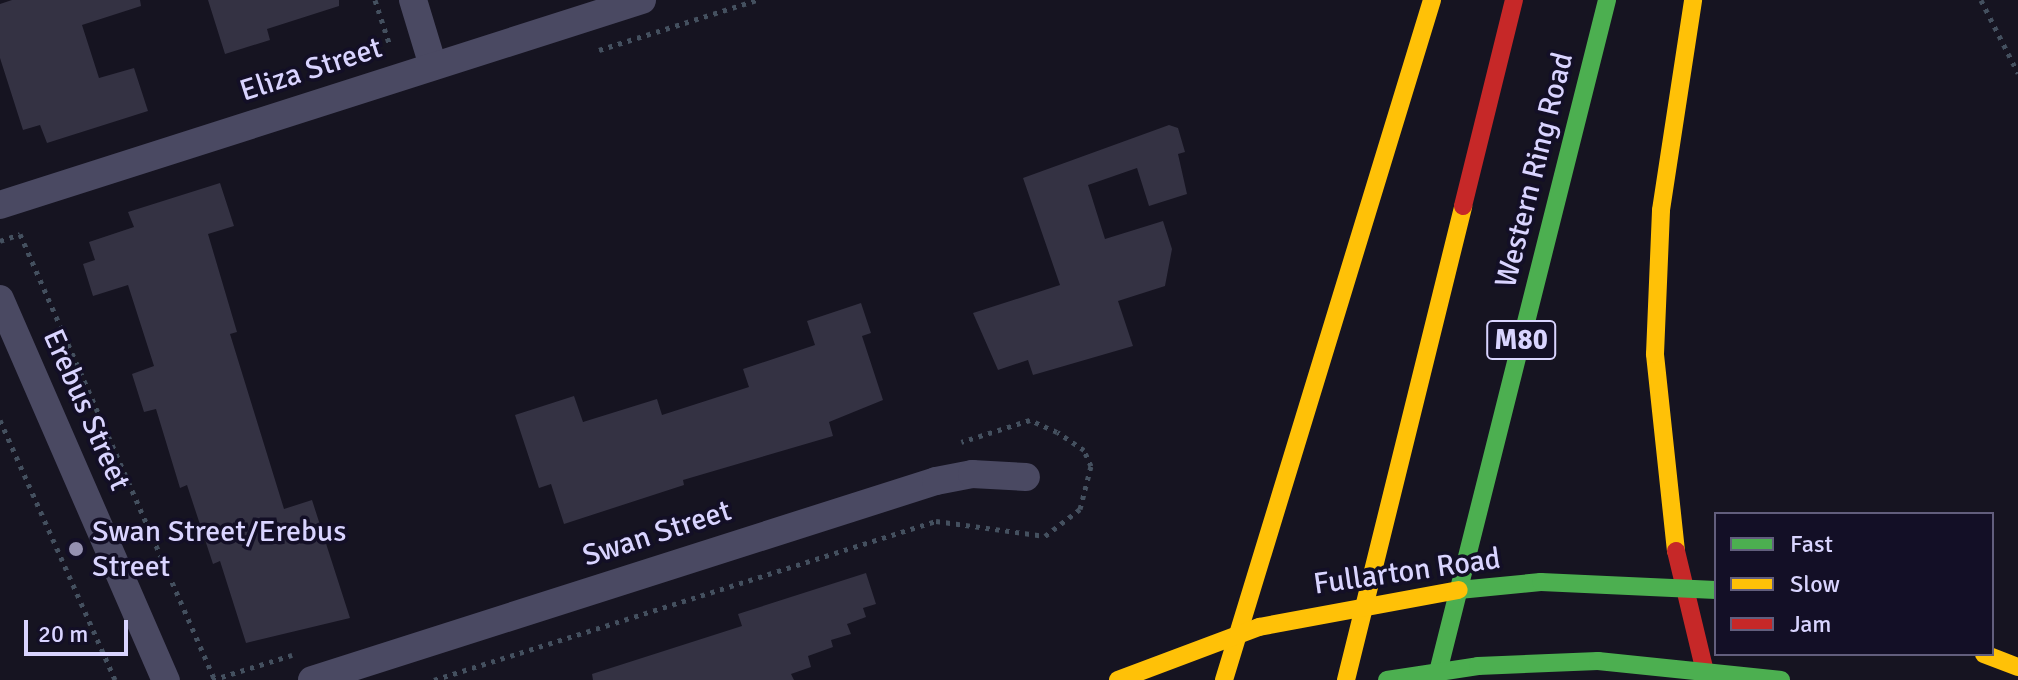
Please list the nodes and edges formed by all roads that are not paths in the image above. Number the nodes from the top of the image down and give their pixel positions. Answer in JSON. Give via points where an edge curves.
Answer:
{"nodes":[{"id":1,"x":413,"y":0,"type":"edge"},
{"id":2,"x":642,"y":0,"type":"edge"},
{"id":3,"x":1432,"y":0,"type":"edge"},
{"id":4,"x":1514,"y":0,"type":"edge"},
{"id":5,"x":1607,"y":0,"type":"edge"},
{"id":6,"x":1693,"y":0,"type":"edge"},
{"id":7,"x":433,"y":66,"type":"junction"},
{"id":8,"x":0,"y":205,"type":"edge"},
{"id":9,"x":0,"y":299,"type":"edge"},
{"id":10,"x":1026,"y":477,"type":"dead end"},
{"id":11,"x":1714,"y":590,"type":"edge"},
{"id":12,"x":1989,"y":656,"type":"edge"},
{"id":13,"x":2018,"y":667,"type":"edge"},
{"id":14,"x":166,"y":680,"type":"edge"},
{"id":15,"x":312,"y":680,"type":"edge"},
{"id":16,"x":1118,"y":680,"type":"edge"},
{"id":17,"x":1224,"y":680,"type":"edge"},
{"id":18,"x":1346,"y":680,"type":"edge"},
{"id":19,"x":1387,"y":680,"type":"edge"},
{"id":20,"x":1436,"y":680,"type":"edge"},
{"id":21,"x":1707,"y":680,"type":"edge"},
{"id":22,"x":1781,"y":680,"type":"edge"}],
"edges":[{"from":1,"to":7,"type":"street"},
{"from":2,"to":7,"type":"street","name":"Eliza Street"},
{"from":3,"to":17,"type":"main road"},
{"from":4,"to":18,"type":"main road","name":"Western Ring Road"},
{"from":5,"to":20,"type":"main road","name":"Western Ring Road","number":"M80"},
{"from":6,"to":21,"type":"main road","via":[[1661,210],[1655,354],[1668,517]]},
{"from":7,"to":8,"type":"street","name":"Eliza Street"},
{"from":9,"to":14,"type":"street","name":"Erebus Street"},
{"from":10,"to":15,"type":"street","name":"Swan Street","via":[[972,474],[936,481]]},
{"from":11,"to":16,"type":"main road","name":"Fullarton Road","bridge":true,"via":[[1554,582],[1422,593],[1259,627]]},
{"from":12,"to":13,"type":"main road"},
{"from":19,"to":22,"type":"main road","bridge":true,"via":[[1478,666],[1598,661]]}]}
